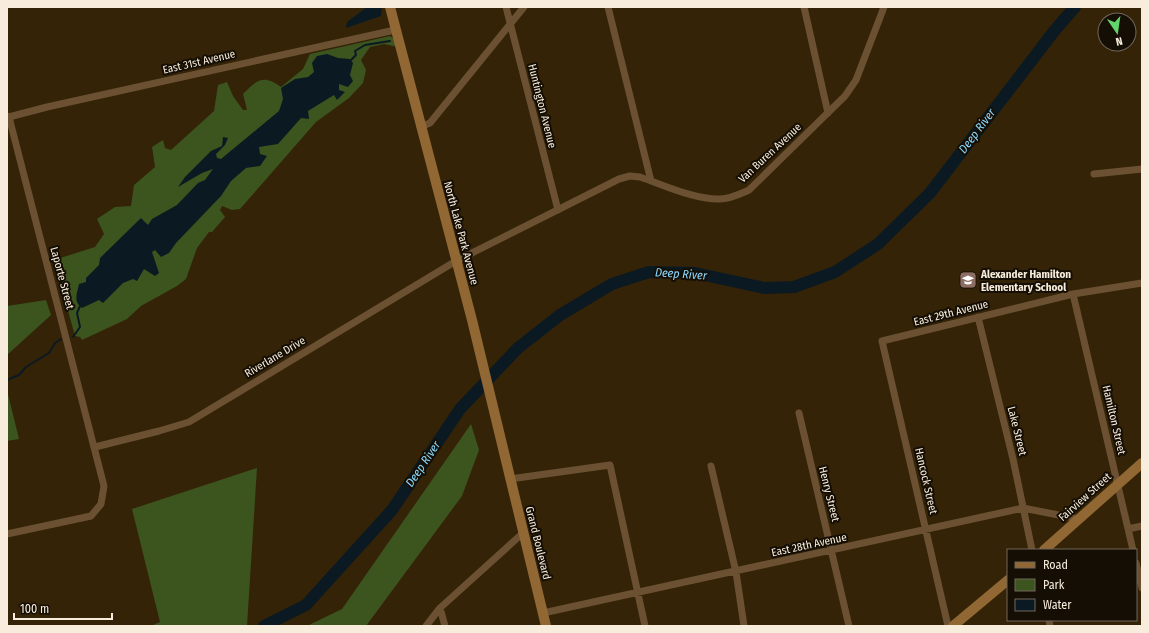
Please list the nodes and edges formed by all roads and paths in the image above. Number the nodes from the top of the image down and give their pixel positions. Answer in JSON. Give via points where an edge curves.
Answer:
{"nodes":[{"id":1,"x":390,"y":7,"type":"edge"},
{"id":2,"x":506,"y":7,"type":"edge"},
{"id":3,"x":524,"y":7,"type":"edge"},
{"id":4,"x":608,"y":7,"type":"edge"},
{"id":5,"x":804,"y":7,"type":"edge"},
{"id":6,"x":884,"y":7,"type":"edge"},
{"id":7,"x":510,"y":23,"type":"junction"},
{"id":8,"x":395,"y":30,"type":"junction"},
{"id":9,"x":828,"y":113,"type":"junction"},
{"id":10,"x":8,"y":117,"type":"edge"},
{"id":11,"x":420,"y":127,"type":"junction"},
{"id":12,"x":1142,"y":169,"type":"edge"},
{"id":13,"x":1094,"y":174,"type":"dead end"},
{"id":14,"x":651,"y":181,"type":"junction"},
{"id":15,"x":558,"y":210,"type":"junction"},
{"id":16,"x":456,"y":261,"type":"junction"},
{"id":17,"x":1142,"y":282,"type":"edge"},
{"id":18,"x":1073,"y":294,"type":"junction"},
{"id":19,"x":978,"y":317,"type":"junction"},
{"id":20,"x":882,"y":341,"type":"joint"},
{"id":21,"x":799,"y":413,"type":"dead end"},
{"id":22,"x":94,"y":447,"type":"junction"},
{"id":23,"x":1142,"y":463,"type":"edge"},
{"id":24,"x":508,"y":465,"type":"joint"},
{"id":25,"x":711,"y":466,"type":"dead end"},
{"id":26,"x":510,"y":479,"type":"junction"},
{"id":27,"x":1117,"y":484,"type":"junction"},
{"id":28,"x":1024,"y":508,"type":"junction"},
{"id":29,"x":1079,"y":519,"type":"junction"},
{"id":30,"x":1142,"y":526,"type":"edge"},
{"id":31,"x":1128,"y":529,"type":"junction"},
{"id":32,"x":927,"y":530,"type":"junction"},
{"id":33,"x":524,"y":532,"type":"junction"},
{"id":34,"x":7,"y":534,"type":"edge"},
{"id":35,"x":1032,"y":549,"type":"edge"},
{"id":36,"x":1045,"y":549,"type":"edge"},
{"id":37,"x":1133,"y":549,"type":"edge"},
{"id":38,"x":832,"y":551,"type":"junction"},
{"id":39,"x":1137,"y":566,"type":"edge"},
{"id":40,"x":736,"y":572,"type":"junction"},
{"id":41,"x":1007,"y":581,"type":"edge"},
{"id":42,"x":1142,"y":588,"type":"edge"},
{"id":43,"x":637,"y":594,"type":"junction"},
{"id":44,"x":440,"y":608,"type":"junction"},
{"id":45,"x":543,"y":613,"type":"junction"},
{"id":46,"x":426,"y":626,"type":"edge"},
{"id":47,"x":445,"y":626,"type":"edge"},
{"id":48,"x":546,"y":626,"type":"edge"},
{"id":49,"x":645,"y":626,"type":"edge"},
{"id":50,"x":744,"y":626,"type":"edge"},
{"id":51,"x":849,"y":626,"type":"edge"},
{"id":52,"x":948,"y":626,"type":"edge"},
{"id":53,"x":953,"y":626,"type":"edge"}],
"edges":[{"from":1,"to":8,"type":"street","name":"North Lake Park Avenue"},
{"from":2,"to":7,"type":"street","name":"Huntington Avenue"},
{"from":3,"to":7,"type":"street"},
{"from":4,"to":14,"type":"street"},
{"from":5,"to":9,"type":"street"},
{"from":6,"to":9,"type":"street","name":"Van Buren Avenue","via":[[856,80]]},
{"from":7,"to":11,"type":"street","via":[[430,123]]},
{"from":7,"to":15,"type":"street","name":"Huntington Avenue"},
{"from":8,"to":10,"type":"street","name":"East 31st Avenue"},
{"from":8,"to":11,"type":"street","name":"North Lake Park Avenue"},
{"from":9,"to":14,"type":"street","name":"Van Buren Avenue","via":[[749,190],[735,196],[721,199],[704,198]]},
{"from":10,"to":22,"type":"street","name":"Laporte Street"},
{"from":11,"to":16,"type":"street","name":"North Lake Park Avenue"},
{"from":12,"to":13,"type":"street"},
{"from":14,"to":15,"type":"street","name":"Van Buren Avenue","via":[[630,176],[619,179]]},
{"from":15,"to":16,"type":"street","name":"Van Buren Avenue"},
{"from":16,"to":22,"type":"street","name":"Riverlane Drive","via":[[189,422],[159,432]]},
{"from":16,"to":24,"type":"street","name":"North Lake Park Avenue"},
{"from":17,"to":18,"type":"street","name":"East 29th Avenue"},
{"from":18,"to":19,"type":"street","name":"East 29th Avenue"},
{"from":18,"to":27,"type":"street","name":"Hamilton Street"},
{"from":19,"to":20,"type":"street","name":"East 29th Avenue"},
{"from":19,"to":28,"type":"street","name":"Lake Street"},
{"from":20,"to":32,"type":"street","name":"Hancock Street"},
{"from":21,"to":38,"type":"street","name":"Henry Street"},
{"from":22,"to":34,"type":"street","name":"Laporte Street","via":[[104,486],[101,504],[91,516]]},
{"from":23,"to":27,"type":"street","name":"Fairview Street"},
{"from":24,"to":26,"type":"street","name":"Grand Boulevard"},
{"from":25,"to":40,"type":"street"},
{"from":26,"to":33,"type":"street","name":"Grand Boulevard"},
{"from":26,"to":43,"type":"street","via":[[610,465]]},
{"from":27,"to":29,"type":"street","name":"Fairview Street"},
{"from":27,"to":31,"type":"street","name":"Hamilton Street"},
{"from":28,"to":29,"type":"street","name":"East 28th Avenue"},
{"from":28,"to":32,"type":"street","name":"East 28th Avenue"},
{"from":28,"to":35,"type":"street","name":"Lake Street"},
{"from":29,"to":36,"type":"street","name":"Fairview Street"},
{"from":30,"to":31,"type":"street"},
{"from":31,"to":37,"type":"street","name":"Hamilton Street"},
{"from":32,"to":38,"type":"street","name":"East 28th Avenue"},
{"from":32,"to":52,"type":"street","name":"Hancock Street"},
{"from":33,"to":44,"type":"street"},
{"from":33,"to":45,"type":"street","name":"Grand Boulevard"},
{"from":38,"to":40,"type":"street","name":"East 28th Avenue"},
{"from":38,"to":51,"type":"street","name":"Henry Street"},
{"from":39,"to":42,"type":"street"},
{"from":40,"to":43,"type":"street","name":"East 28th Avenue"},
{"from":40,"to":50,"type":"street"},
{"from":41,"to":53,"type":"street"},
{"from":43,"to":45,"type":"street","name":"East 28th Avenue"},
{"from":43,"to":49,"type":"street"},
{"from":44,"to":46,"type":"street"},
{"from":44,"to":47,"type":"street"},
{"from":45,"to":48,"type":"street","name":"Grand Boulevard"}]}
